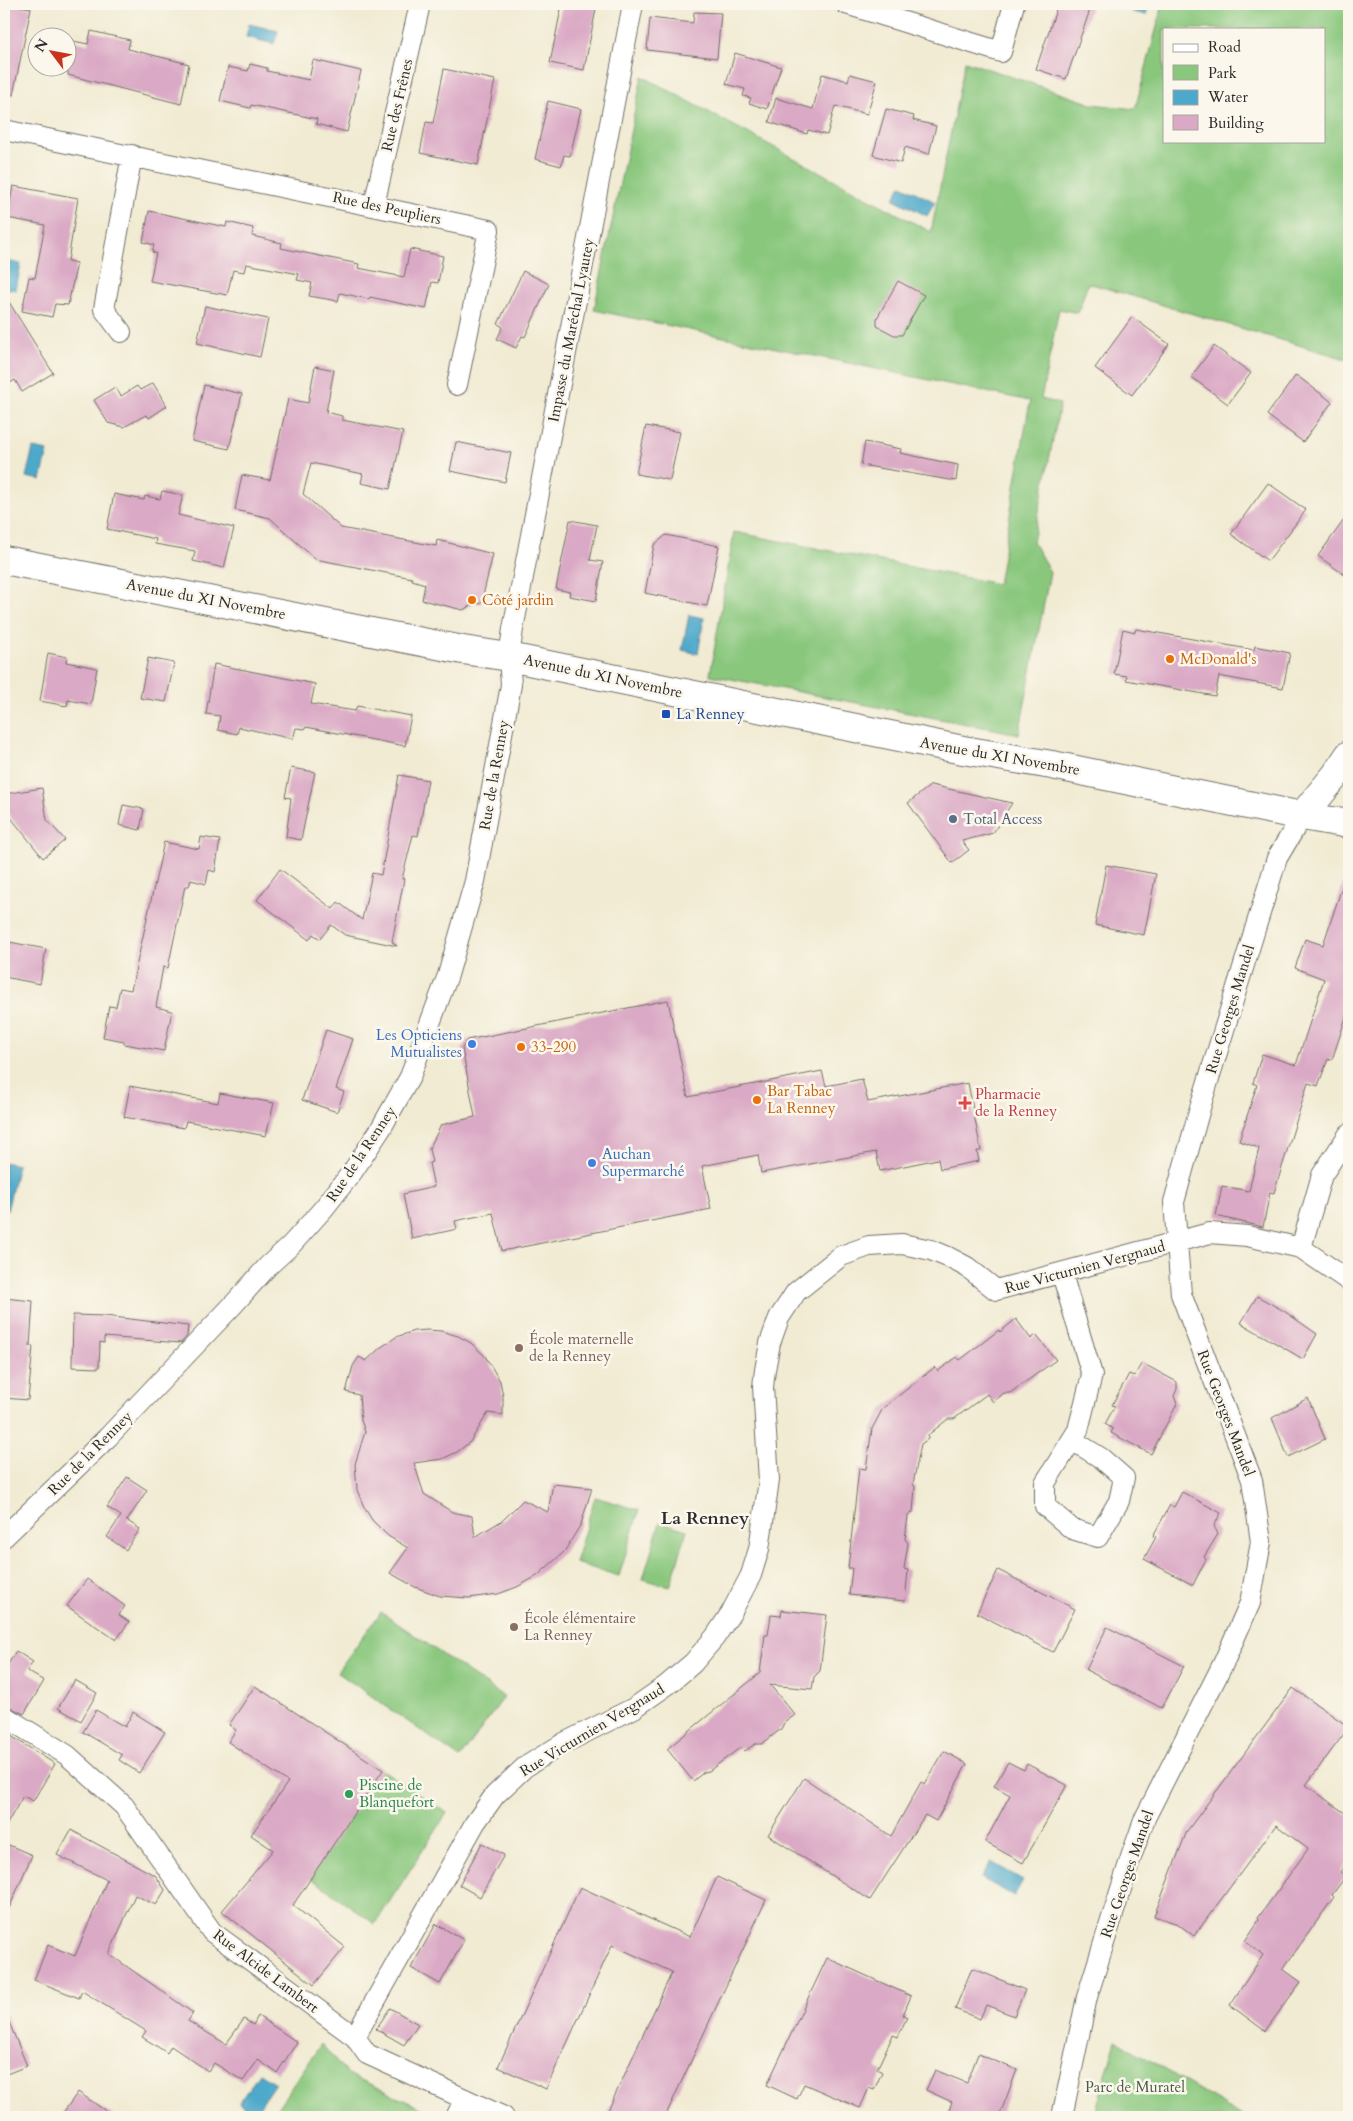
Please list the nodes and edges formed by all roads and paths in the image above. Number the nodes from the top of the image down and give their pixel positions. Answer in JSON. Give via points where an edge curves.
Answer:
{"nodes":[{"id":1,"x":420,"y":4,"type":"edge"},
{"id":2,"x":633,"y":4,"type":"edge"},
{"id":3,"x":846,"y":4,"type":"edge"},
{"id":4,"x":1014,"y":4,"type":"edge"},
{"id":5,"x":4,"y":130,"type":"edge"},
{"id":6,"x":132,"y":156,"type":"junction"},
{"id":7,"x":374,"y":205,"type":"junction"},
{"id":8,"x":121,"y":332,"type":"dead end"},
{"id":9,"x":457,"y":385,"type":"dead end"},
{"id":10,"x":4,"y":560,"type":"edge"},
{"id":11,"x":509,"y":657,"type":"junction"},
{"id":12,"x":1349,"y":755,"type":"edge"},
{"id":13,"x":1302,"y":816,"type":"junction"},
{"id":14,"x":1349,"y":824,"type":"edge"},
{"id":15,"x":1349,"y":1134,"type":"edge"},
{"id":16,"x":1178,"y":1242,"type":"junction"},
{"id":17,"x":1301,"y":1248,"type":"junction"},
{"id":18,"x":1062,"y":1274,"type":"junction"},
{"id":19,"x":1349,"y":1281,"type":"edge"},
{"id":20,"x":1072,"y":1440,"type":"junction"},
{"id":21,"x":4,"y":1537,"type":"edge"},
{"id":22,"x":4,"y":1716,"type":"edge"},
{"id":23,"x":355,"y":2037,"type":"junction"},
{"id":24,"x":465,"y":2099,"type":"junction"},
{"id":25,"x":456,"y":2117,"type":"edge"},
{"id":26,"x":504,"y":2117,"type":"edge"},
{"id":27,"x":1062,"y":2117,"type":"edge"}],
"edges":[{"from":1,"to":7,"type":"street","name":"Rue des Frênes"},
{"from":2,"to":11,"type":"street","name":"Impasse du Maréchal Lyautey"},
{"from":3,"to":4,"type":"street","via":[[1001,52]]},
{"from":5,"to":6,"type":"street","name":"Rue des Peupliers"},
{"from":6,"to":7,"type":"street","name":"Rue des Peupliers"},
{"from":6,"to":8,"type":"street","via":[[104,309]]},
{"from":7,"to":9,"type":"street","name":"Rue des Peupliers","via":[[489,230]]},
{"from":10,"to":11,"type":"main road","name":"Avenue du XI Novembre"},
{"from":11,"to":13,"type":"main road","name":"Avenue du XI Novembre"},
{"from":11,"to":21,"type":"street","name":"Rue de la Renney","via":[[511,685],[475,881],[448,975],[410,1077],[380,1130],[324,1208],[291,1245],[108,1437]]},
{"from":12,"to":13,"type":"main road"},
{"from":13,"to":14,"type":"main road","name":"Avenue du XI Novembre"},
{"from":13,"to":16,"type":"street","name":"Rue Georges Mandel","via":[[1278,858],[1202,1101],[1174,1202]]},
{"from":15,"to":17,"type":"street","via":[[1322,1175]]},
{"from":16,"to":17,"type":"street","name":"Rue Victurnien Vergnaud","via":[[1210,1233],[1247,1236]]},
{"from":16,"to":18,"type":"street","name":"Rue Victurnien Vergnaud"},
{"from":16,"to":27,"type":"street","name":"Rue Georges Mandel","via":[[1182,1294],[1252,1480],[1261,1542],[1250,1604],[1145,1818],[1130,1857],[1087,1997]]},
{"from":17,"to":19,"type":"street"},
{"from":18,"to":20,"type":"street","via":[[1092,1375],[1078,1430]]},
{"from":18,"to":23,"type":"street","name":"Rue Victurnien Vergnaud","via":[[996,1290],[967,1267],[931,1250],[902,1244],[877,1245],[841,1256],[796,1292],[779,1318],[770,1344],[763,1387],[769,1480],[759,1549],[751,1575],[731,1613],[693,1663],[667,1685],[634,1708],[564,1743],[525,1767],[495,1795],[475,1823]]},
{"from":20,"to":20,"type":"street","via":[[1101,1458],[1124,1478],[1119,1502],[1098,1537],[1072,1529],[1045,1506],[1045,1483]]},
{"from":22,"to":23,"type":"street","name":"Rue Alcide Lambert","via":[[67,1755],[124,1806],[212,1932]]},
{"from":23,"to":24,"type":"street","name":"Rue Alcide Lambert","via":[[367,2054]]},
{"from":24,"to":25,"type":"street"},
{"from":24,"to":26,"type":"street","name":"Rue Alcide Lambert"}]}
